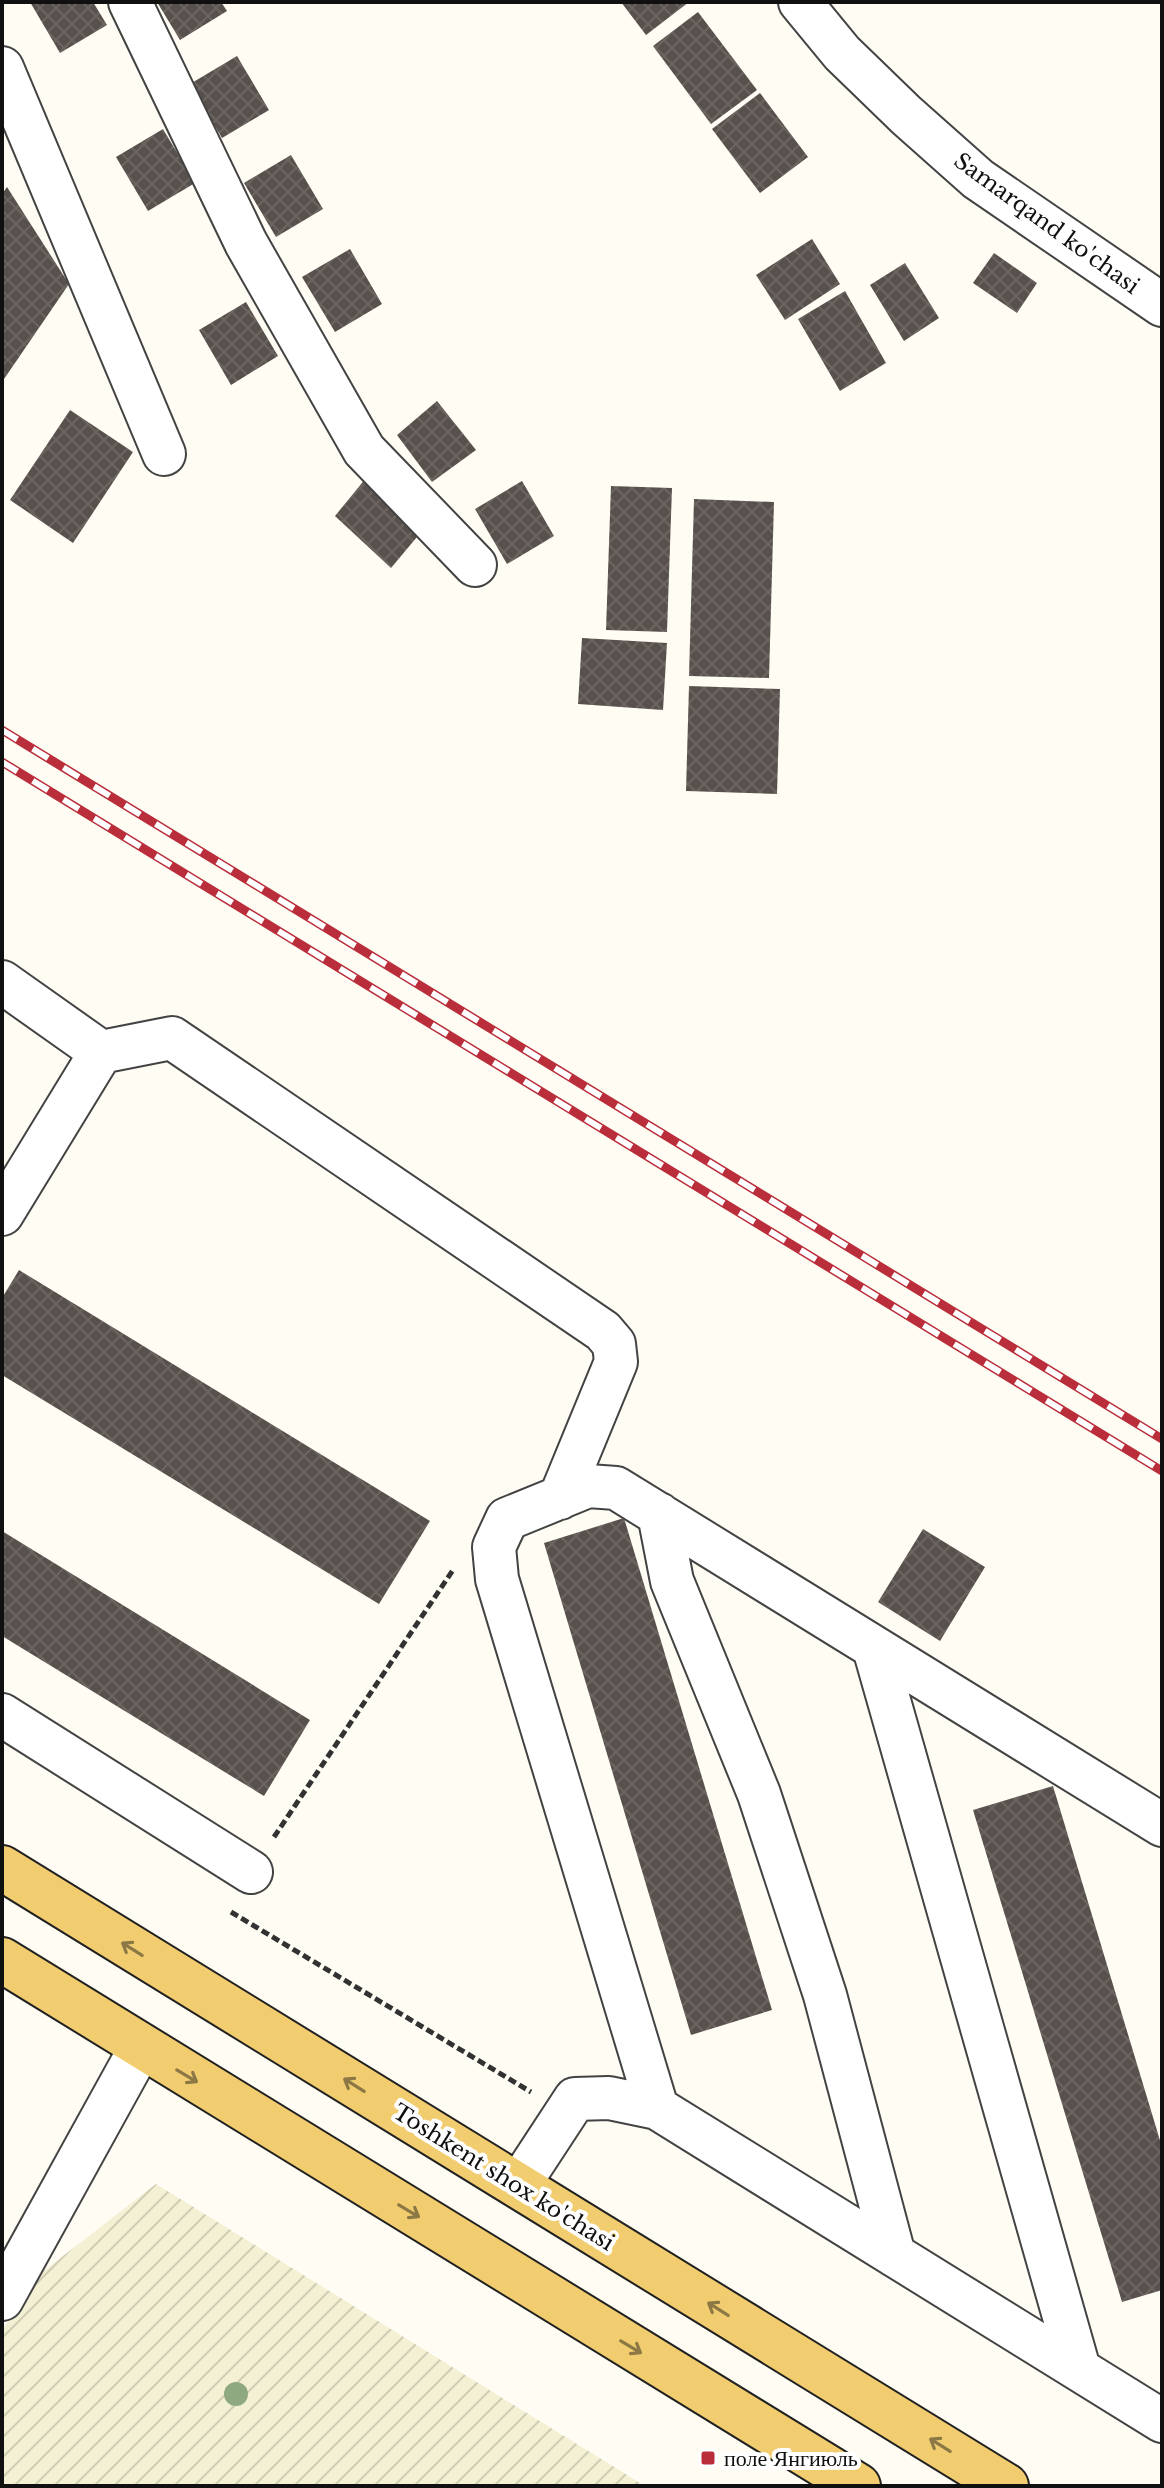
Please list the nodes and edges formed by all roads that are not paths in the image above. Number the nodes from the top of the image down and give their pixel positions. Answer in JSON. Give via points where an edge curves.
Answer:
{"nodes":[{"id":1,"x":130,"y":2,"type":"edge"},
{"id":2,"x":800,"y":2,"type":"edge"},
{"id":3,"x":2,"y":68,"type":"edge"},
{"id":4,"x":1162,"y":305,"type":"edge"},
{"id":5,"x":164,"y":454,"type":"dead end"},
{"id":6,"x":475,"y":565,"type":"dead end"},
{"id":7,"x":2,"y":982,"type":"edge"},
{"id":8,"x":101,"y":1052,"type":"junction"},
{"id":9,"x":17,"y":1169,"type":"edge"},
{"id":10,"x":2,"y":1214,"type":"edge"},
{"id":11,"x":560,"y":1498,"type":"junction"},
{"id":12,"x":659,"y":1514,"type":"junction"},
{"id":13,"x":874,"y":1648,"type":"junction"},
{"id":14,"x":2,"y":1715,"type":"edge"},
{"id":15,"x":1162,"y":1825,"type":"edge"},
{"id":16,"x":2,"y":1868,"type":"edge"},
{"id":17,"x":251,"y":1872,"type":"road end"},
{"id":18,"x":2,"y":1960,"type":"edge"},
{"id":19,"x":141,"y":2047,"type":"junction"},
{"id":20,"x":657,"y":2108,"type":"junction"},
{"id":21,"x":518,"y":2186,"type":"junction"},
{"id":22,"x":894,"y":2255,"type":"junction"},
{"id":23,"x":2,"y":2299,"type":"edge"},
{"id":24,"x":1079,"y":2369,"type":"junction"},
{"id":25,"x":1162,"y":2421,"type":"edge"},
{"id":26,"x":858,"y":2486,"type":"edge"},
{"id":27,"x":1006,"y":2486,"type":"edge"}],
"edges":[{"from":1,"to":6,"type":"street","via":[[246,243],[364,450]]},
{"from":2,"to":4,"type":"street","name":"Samarqand ko'chasi","via":[[842,53],[978,179]]},
{"from":3,"to":5,"type":"street"},
{"from":7,"to":8,"type":"street"},
{"from":8,"to":9,"type":"street"},
{"from":8,"to":11,"type":"street","via":[[172,1038],[603,1331],[614,1344],[616,1362]]},
{"from":9,"to":10,"type":"street"},
{"from":11,"to":12,"type":"street","via":[[588,1486],[616,1488]]},
{"from":11,"to":20,"type":"street","via":[[507,1519],[494,1547],[497,1579]]},
{"from":12,"to":13,"type":"street"},
{"from":12,"to":22,"type":"street","via":[[672,1581],[759,1794],[825,1995]]},
{"from":13,"to":15,"type":"street"},
{"from":13,"to":24,"type":"street"},
{"from":14,"to":17,"type":"street"},
{"from":21,"to":16,"type":"main road","name":"Toshkent shox ko'chasi","one_way":true},
{"from":18,"to":19,"type":"main road"},
{"from":19,"to":23,"type":"street"},
{"from":19,"to":26,"type":"main road","one_way":true},
{"from":20,"to":21,"type":"street","via":[[609,2098],[575,2099]]},
{"from":20,"to":22,"type":"street"},
{"from":27,"to":21,"type":"main road","name":"Toshkent shox ko'chasi","one_way":true},
{"from":22,"to":24,"type":"street"},
{"from":24,"to":25,"type":"street"}]}
